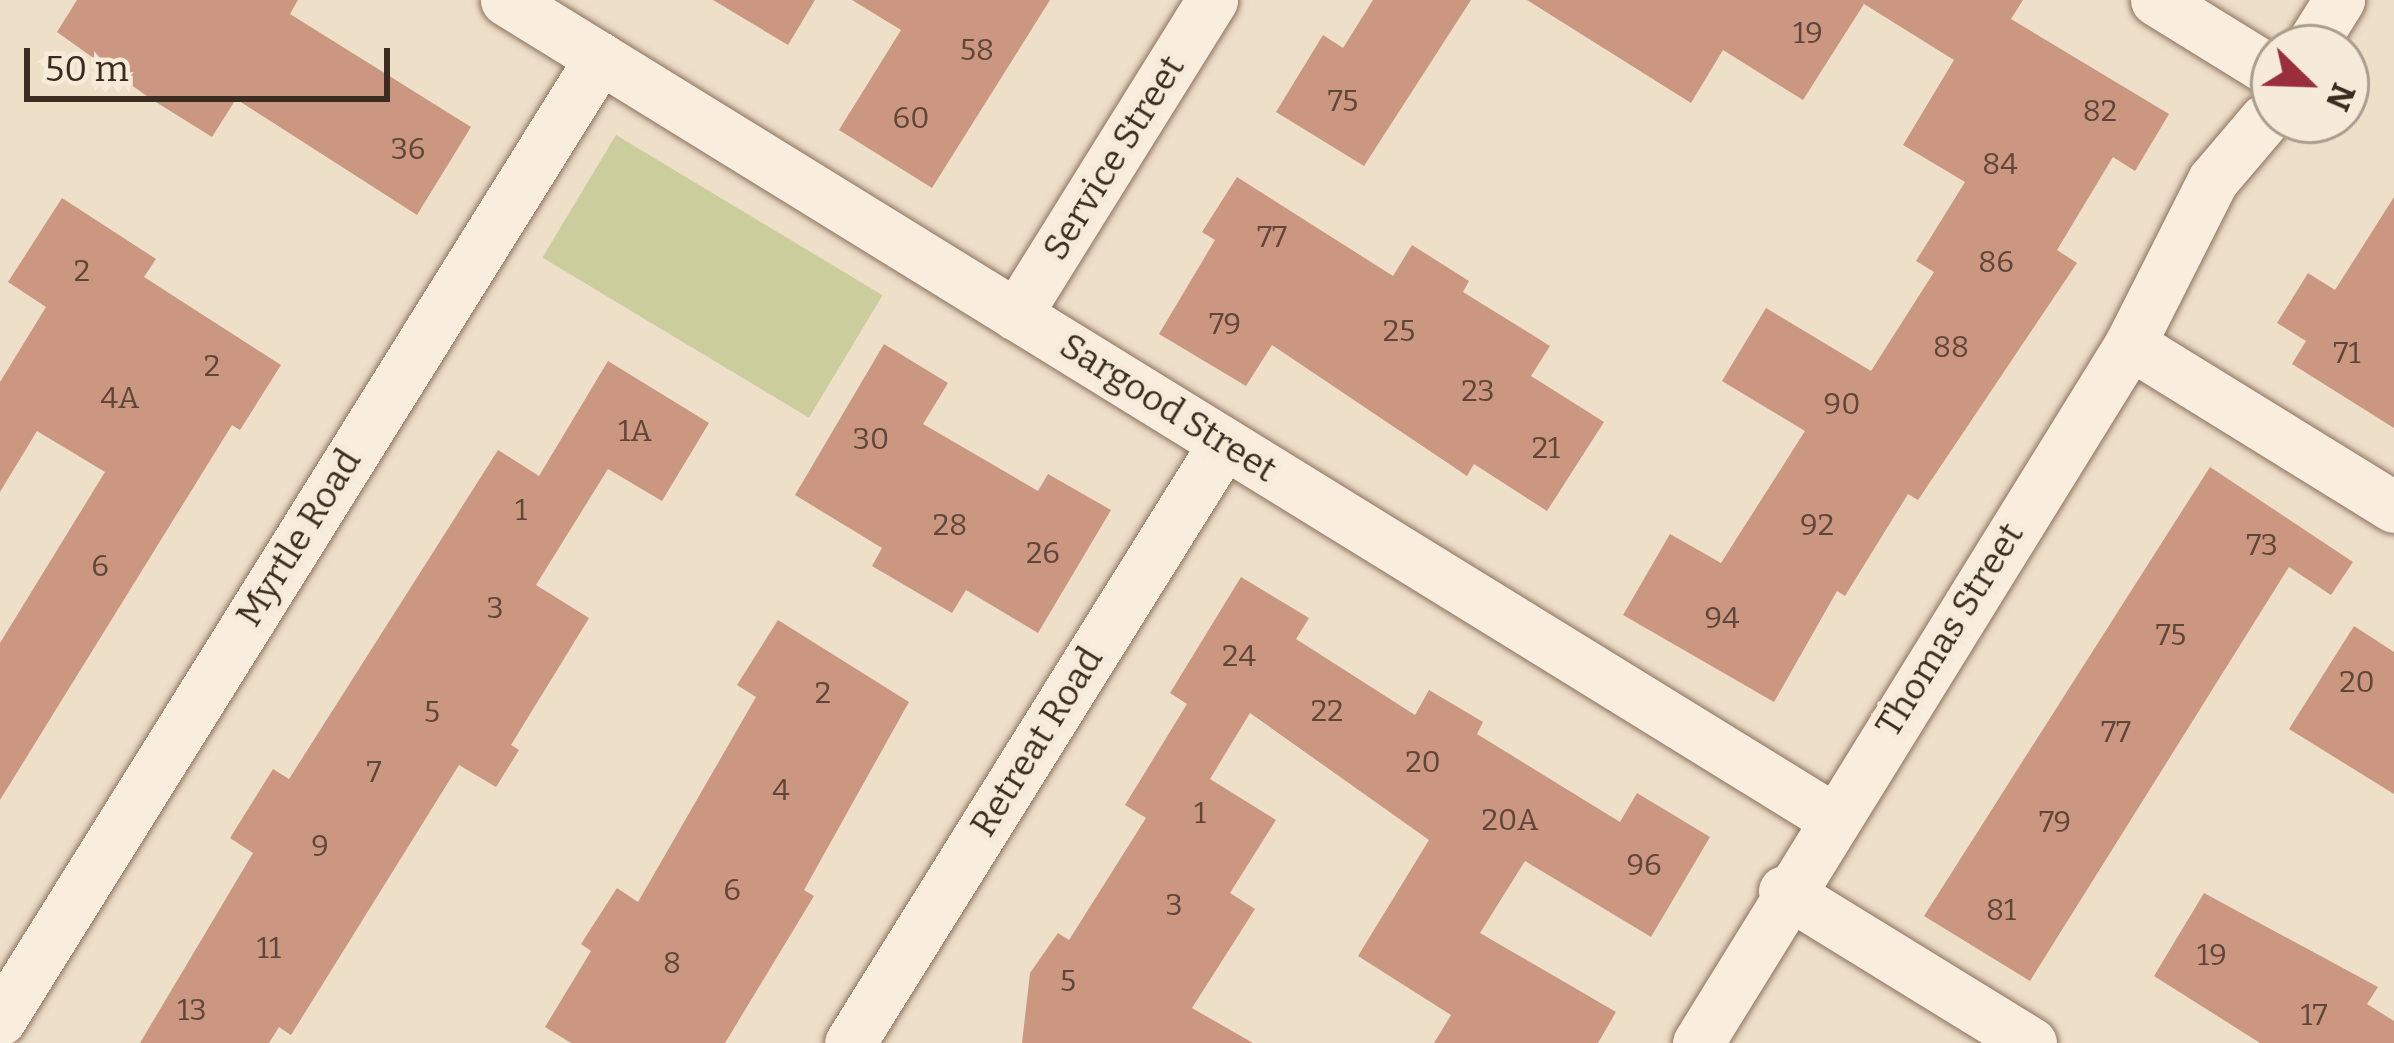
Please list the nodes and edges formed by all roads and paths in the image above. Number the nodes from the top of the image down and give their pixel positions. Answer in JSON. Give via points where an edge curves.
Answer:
{"nodes":[{"id":1,"x":506,"y":0,"type":"edge"},
{"id":2,"x":1212,"y":0,"type":"edge"},
{"id":3,"x":2156,"y":0,"type":"edge"},
{"id":4,"x":600,"y":58,"type":"junction"},
{"id":5,"x":2250,"y":81,"type":"edge"},
{"id":6,"x":2253,"y":144,"type":"edge"},
{"id":7,"x":1016,"y":315,"type":"junction"},
{"id":8,"x":2131,"y":344,"type":"junction"},
{"id":9,"x":1224,"y":442,"type":"junction"},
{"id":10,"x":2394,"y":507,"type":"edge"},
{"id":11,"x":1831,"y":818,"type":"junction"},
{"id":12,"x":1784,"y":892,"type":"junction"},
{"id":13,"x":1738,"y":968,"type":"junction"},
{"id":14,"x":0,"y":1020,"type":"edge"},
{"id":15,"x":850,"y":1043,"type":"edge"},
{"id":16,"x":1674,"y":1043,"type":"edge"},
{"id":17,"x":1698,"y":1043,"type":"edge"},
{"id":18,"x":2031,"y":1043,"type":"edge"}],
"edges":[{"from":1,"to":4,"type":"street","name":"Sargood Street"},
{"from":2,"to":7,"type":"street","name":"Service Street"},
{"from":3,"to":5,"type":"street"},
{"from":4,"to":7,"type":"street","name":"Sargood Street"},
{"from":4,"to":14,"type":"street","name":"Myrtle Road"},
{"from":6,"to":8,"type":"street","name":"Thomas Street","via":[[2216,234],[2162,291]]},
{"from":7,"to":9,"type":"street","name":"Sargood Street"},
{"from":8,"to":10,"type":"street"},
{"from":8,"to":11,"type":"street","name":"Thomas Street"},
{"from":9,"to":11,"type":"street","name":"Sargood Street"},
{"from":9,"to":15,"type":"street","name":"Retreat Road"},
{"from":11,"to":12,"type":"street","name":"Thomas Street"},
{"from":12,"to":13,"type":"street","name":"Thomas Street"},
{"from":12,"to":18,"type":"street"},
{"from":13,"to":16,"type":"street","name":"Thomas Street"},
{"from":13,"to":17,"type":"street","name":"Thomas Street"}]}
